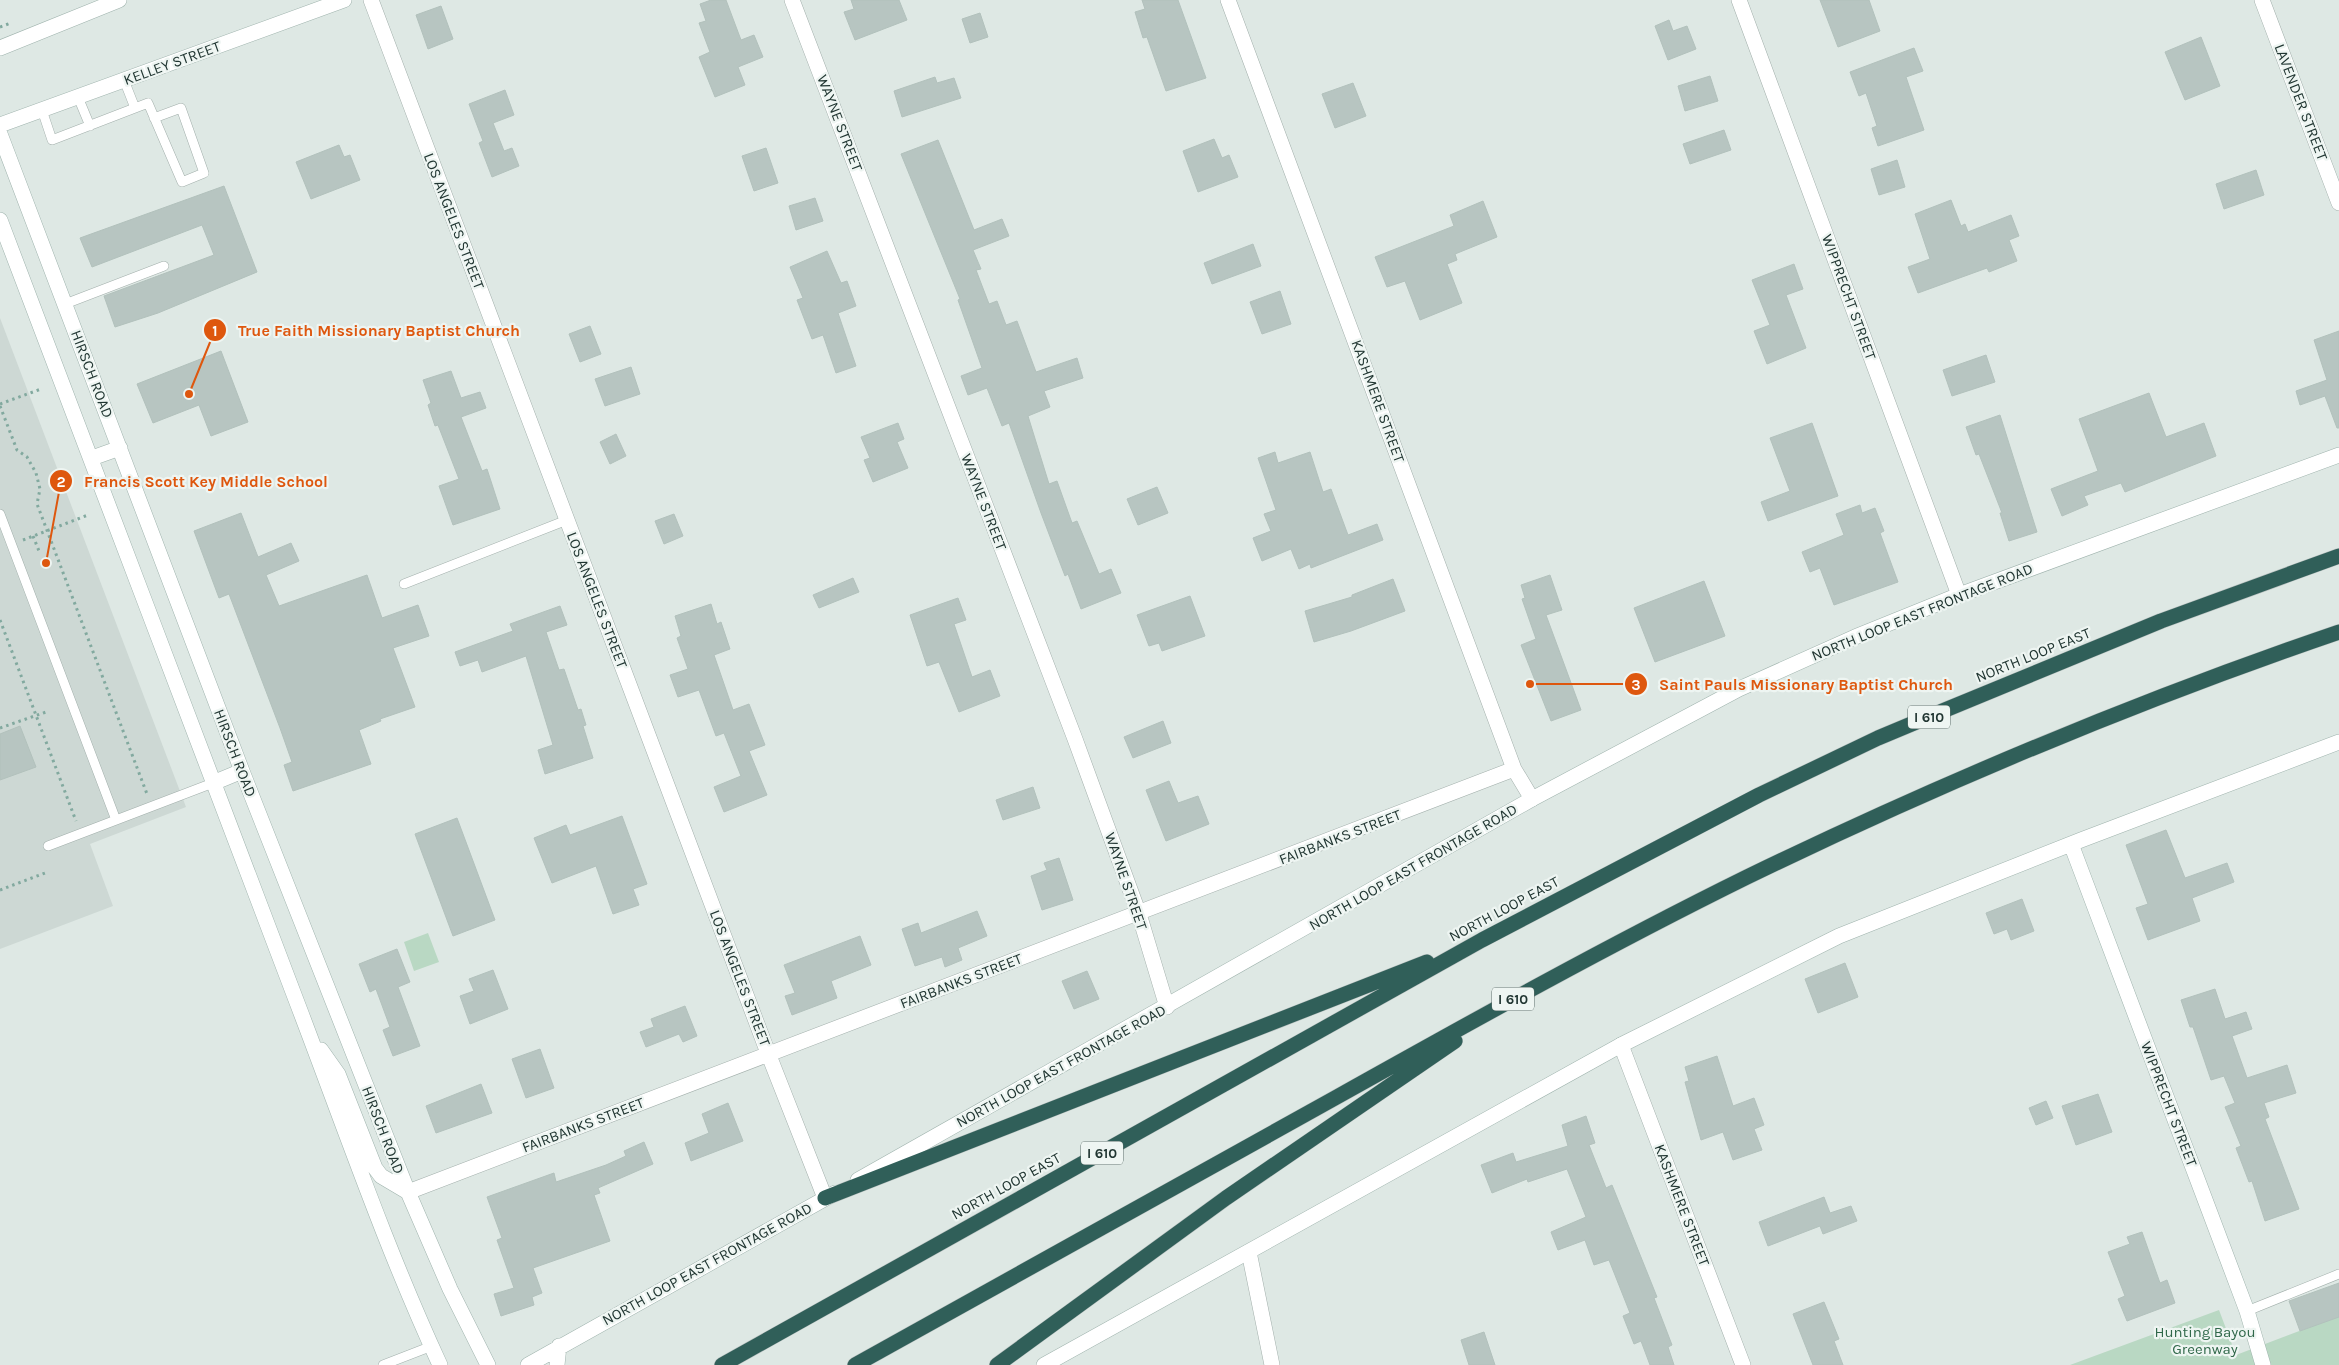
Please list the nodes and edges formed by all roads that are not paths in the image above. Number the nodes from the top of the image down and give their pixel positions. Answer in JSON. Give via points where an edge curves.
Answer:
{"nodes":[{"id":1,"x":119,"y":0,"type":"edge"},
{"id":2,"x":344,"y":0,"type":"edge"},
{"id":3,"x":371,"y":0,"type":"edge"},
{"id":4,"x":792,"y":0,"type":"edge"},
{"id":5,"x":1228,"y":0,"type":"edge"},
{"id":6,"x":1739,"y":0,"type":"edge"},
{"id":7,"x":2262,"y":0,"type":"edge"},
{"id":8,"x":0,"y":48,"type":"edge"},
{"id":9,"x":124,"y":80,"type":"junction"},
{"id":10,"x":78,"y":97,"type":"junction"},
{"id":11,"x":135,"y":108,"type":"junction"},
{"id":12,"x":42,"y":110,"type":"junction"},
{"id":13,"x":154,"y":118,"type":"junction"},
{"id":14,"x":0,"y":126,"type":"edge"},
{"id":15,"x":90,"y":126,"type":"junction"},
{"id":16,"x":0,"y":134,"type":"edge"},
{"id":17,"x":2339,"y":204,"type":"edge"},
{"id":18,"x":0,"y":220,"type":"edge"},
{"id":19,"x":164,"y":266,"type":"dead end"},
{"id":20,"x":65,"y":304,"type":"junction"},
{"id":21,"x":120,"y":448,"type":"junction"},
{"id":22,"x":2339,"y":454,"type":"edge"},
{"id":23,"x":92,"y":458,"type":"junction"},
{"id":24,"x":0,"y":514,"type":"edge"},
{"id":25,"x":567,"y":520,"type":"junction"},
{"id":26,"x":2339,"y":556,"type":"edge"},
{"id":27,"x":404,"y":584,"type":"dead end"},
{"id":28,"x":1960,"y":595,"type":"junction"},
{"id":29,"x":2339,"y":632,"type":"edge"},
{"id":30,"x":2339,"y":742,"type":"edge"},
{"id":31,"x":1514,"y":769,"type":"junction"},
{"id":32,"x":242,"y":772,"type":"junction"},
{"id":33,"x":213,"y":783,"type":"junction"},
{"id":34,"x":1532,"y":799,"type":"junction"},
{"id":35,"x":116,"y":820,"type":"junction"},
{"id":36,"x":2071,"y":844,"type":"junction"},
{"id":37,"x":48,"y":846,"type":"dead end"},
{"id":38,"x":1139,"y":914,"type":"junction"},
{"id":39,"x":1482,"y":940,"type":"junction"},
{"id":40,"x":1532,"y":989,"type":"junction"},
{"id":41,"x":1167,"y":1007,"type":"junction"},
{"id":42,"x":309,"y":1032,"type":"junction"},
{"id":43,"x":1621,"y":1044,"type":"junction"},
{"id":44,"x":768,"y":1053,"type":"junction"},
{"id":45,"x":408,"y":1192,"type":"junction"},
{"id":46,"x":825,"y":1198,"type":"junction"},
{"id":47,"x":1249,"y":1252,"type":"junction"},
{"id":48,"x":2339,"y":1274,"type":"edge"},
{"id":49,"x":2247,"y":1311,"type":"junction"},
{"id":50,"x":432,"y":1346,"type":"junction"},
{"id":51,"x":559,"y":1346,"type":"junction"},
{"id":52,"x":383,"y":1365,"type":"edge"},
{"id":53,"x":440,"y":1365,"type":"edge"},
{"id":54,"x":488,"y":1365,"type":"edge"},
{"id":55,"x":528,"y":1365,"type":"edge"},
{"id":56,"x":557,"y":1365,"type":"edge"},
{"id":57,"x":722,"y":1365,"type":"edge"},
{"id":58,"x":854,"y":1365,"type":"edge"},
{"id":59,"x":997,"y":1365,"type":"edge"},
{"id":60,"x":1044,"y":1365,"type":"edge"},
{"id":61,"x":1272,"y":1365,"type":"edge"},
{"id":62,"x":1743,"y":1365,"type":"edge"},
{"id":63,"x":2263,"y":1365,"type":"edge"}],
"edges":[{"from":1,"to":8,"type":"main road"},
{"from":2,"to":9,"type":"main road","name":"KELLEY STREET"},
{"from":3,"to":25,"type":"main road","name":"LOS ANGELES STREET"},
{"from":4,"to":38,"type":"main road","name":"WAYNE STREET","via":[[1072,730]]},
{"from":5,"to":31,"type":"main road","name":"KASHMERE STREET"},
{"from":6,"to":28,"type":"main road","name":"WIPPRECHT STREET"},
{"from":7,"to":17,"type":"main road","name":"LAVENDER STREET"},
{"from":9,"to":10,"type":"main road","name":"KELLEY STREET"},
{"from":9,"to":11,"type":"lane"},
{"from":10,"to":12,"type":"main road","name":"KELLEY STREET"},
{"from":10,"to":15,"type":"lane"},
{"from":11,"to":13,"type":"lane","via":[[148,103]]},
{"from":11,"to":15,"type":"lane"},
{"from":12,"to":14,"type":"main road","name":"KELLEY STREET"},
{"from":12,"to":15,"type":"lane","via":[[52,140]]},
{"from":13,"to":13,"type":"lane","via":[[182,182],[204,173],[180,108]]},
{"from":16,"to":20,"type":"main road","name":"HIRSCH ROAD"},
{"from":18,"to":23,"type":"main road","name":"HIRSCH ROAD"},
{"from":19,"to":20,"type":"lane"},
{"from":20,"to":21,"type":"main road","name":"HIRSCH ROAD"},
{"from":21,"to":23,"type":"main road"},
{"from":21,"to":32,"type":"main road","name":"HIRSCH ROAD"},
{"from":22,"to":28,"type":"main road","name":"NORTH LOOP EAST FRONTAGE ROAD"},
{"from":23,"to":33,"type":"main road","name":"HIRSCH ROAD"},
{"from":24,"to":35,"type":"lane"},
{"from":25,"to":27,"type":"lane"},
{"from":25,"to":44,"type":"main road","name":"LOS ANGELES STREET"},
{"from":26,"to":39,"type":"highway","name":"NORTH LOOP EAST","number":"I 610","via":[[2161,621],[1878,738],[1759,795]]},
{"from":28,"to":34,"type":"main road","name":"NORTH LOOP EAST FRONTAGE ROAD","via":[[1739,689]]},
{"from":29,"to":40,"type":"highway","number":"I 610","via":[[2087,726],[1898,806],[1698,902]]},
{"from":30,"to":36,"type":"main road"},
{"from":31,"to":34,"type":"main road","name":"KASHMERE STREET"},
{"from":31,"to":38,"type":"main road","name":"FAIRBANKS STREET"},
{"from":32,"to":33,"type":"main road"},
{"from":32,"to":45,"type":"main road","name":"HIRSCH ROAD"},
{"from":33,"to":35,"type":"lane"},
{"from":33,"to":42,"type":"main road","name":"HIRSCH ROAD"},
{"from":34,"to":41,"type":"main road","name":"NORTH LOOP EAST FRONTAGE ROAD"},
{"from":35,"to":37,"type":"lane"},
{"from":36,"to":43,"type":"main road","via":[[1839,936]]},
{"from":36,"to":49,"type":"main road","name":"WIPPRECHT STREET"},
{"from":38,"to":41,"type":"main road","name":"WAYNE STREET"},
{"from":38,"to":44,"type":"main road","name":"FAIRBANKS STREET"},
{"from":39,"to":46,"type":"highway"},
{"from":39,"to":57,"type":"highway","name":"NORTH LOOP EAST","number":"I 610"},
{"from":40,"to":58,"type":"highway","number":"I 610"},
{"from":40,"to":59,"type":"highway","via":[[1226,1198]]},
{"from":41,"to":46,"type":"main road","name":"NORTH LOOP EAST FRONTAGE ROAD"},
{"from":42,"to":45,"type":"main road","via":[[338,1074],[375,1168],[380,1176]]},
{"from":42,"to":50,"type":"main road","name":"HIRSCH ROAD"},
{"from":43,"to":47,"type":"main road"},
{"from":43,"to":62,"type":"main road","name":"KASHMERE STREET"},
{"from":44,"to":45,"type":"main road","name":"FAIRBANKS STREET"},
{"from":44,"to":46,"type":"main road","name":"LOS ANGELES STREET"},
{"from":45,"to":54,"type":"main road","name":"HIRSCH ROAD","via":[[450,1289]]},
{"from":46,"to":51,"type":"main road","name":"NORTH LOOP EAST FRONTAGE ROAD"},
{"from":47,"to":60,"type":"main road"},
{"from":47,"to":61,"type":"main road"},
{"from":48,"to":49,"type":"lane"},
{"from":49,"to":63,"type":"main road","name":"WIPPRECHT STREET"},
{"from":50,"to":52,"type":"lane"},
{"from":50,"to":53,"type":"main road","name":"HIRSCH ROAD"},
{"from":51,"to":55,"type":"main road","name":"NORTH LOOP EAST FRONTAGE ROAD"},
{"from":51,"to":56,"type":"main road"}]}
